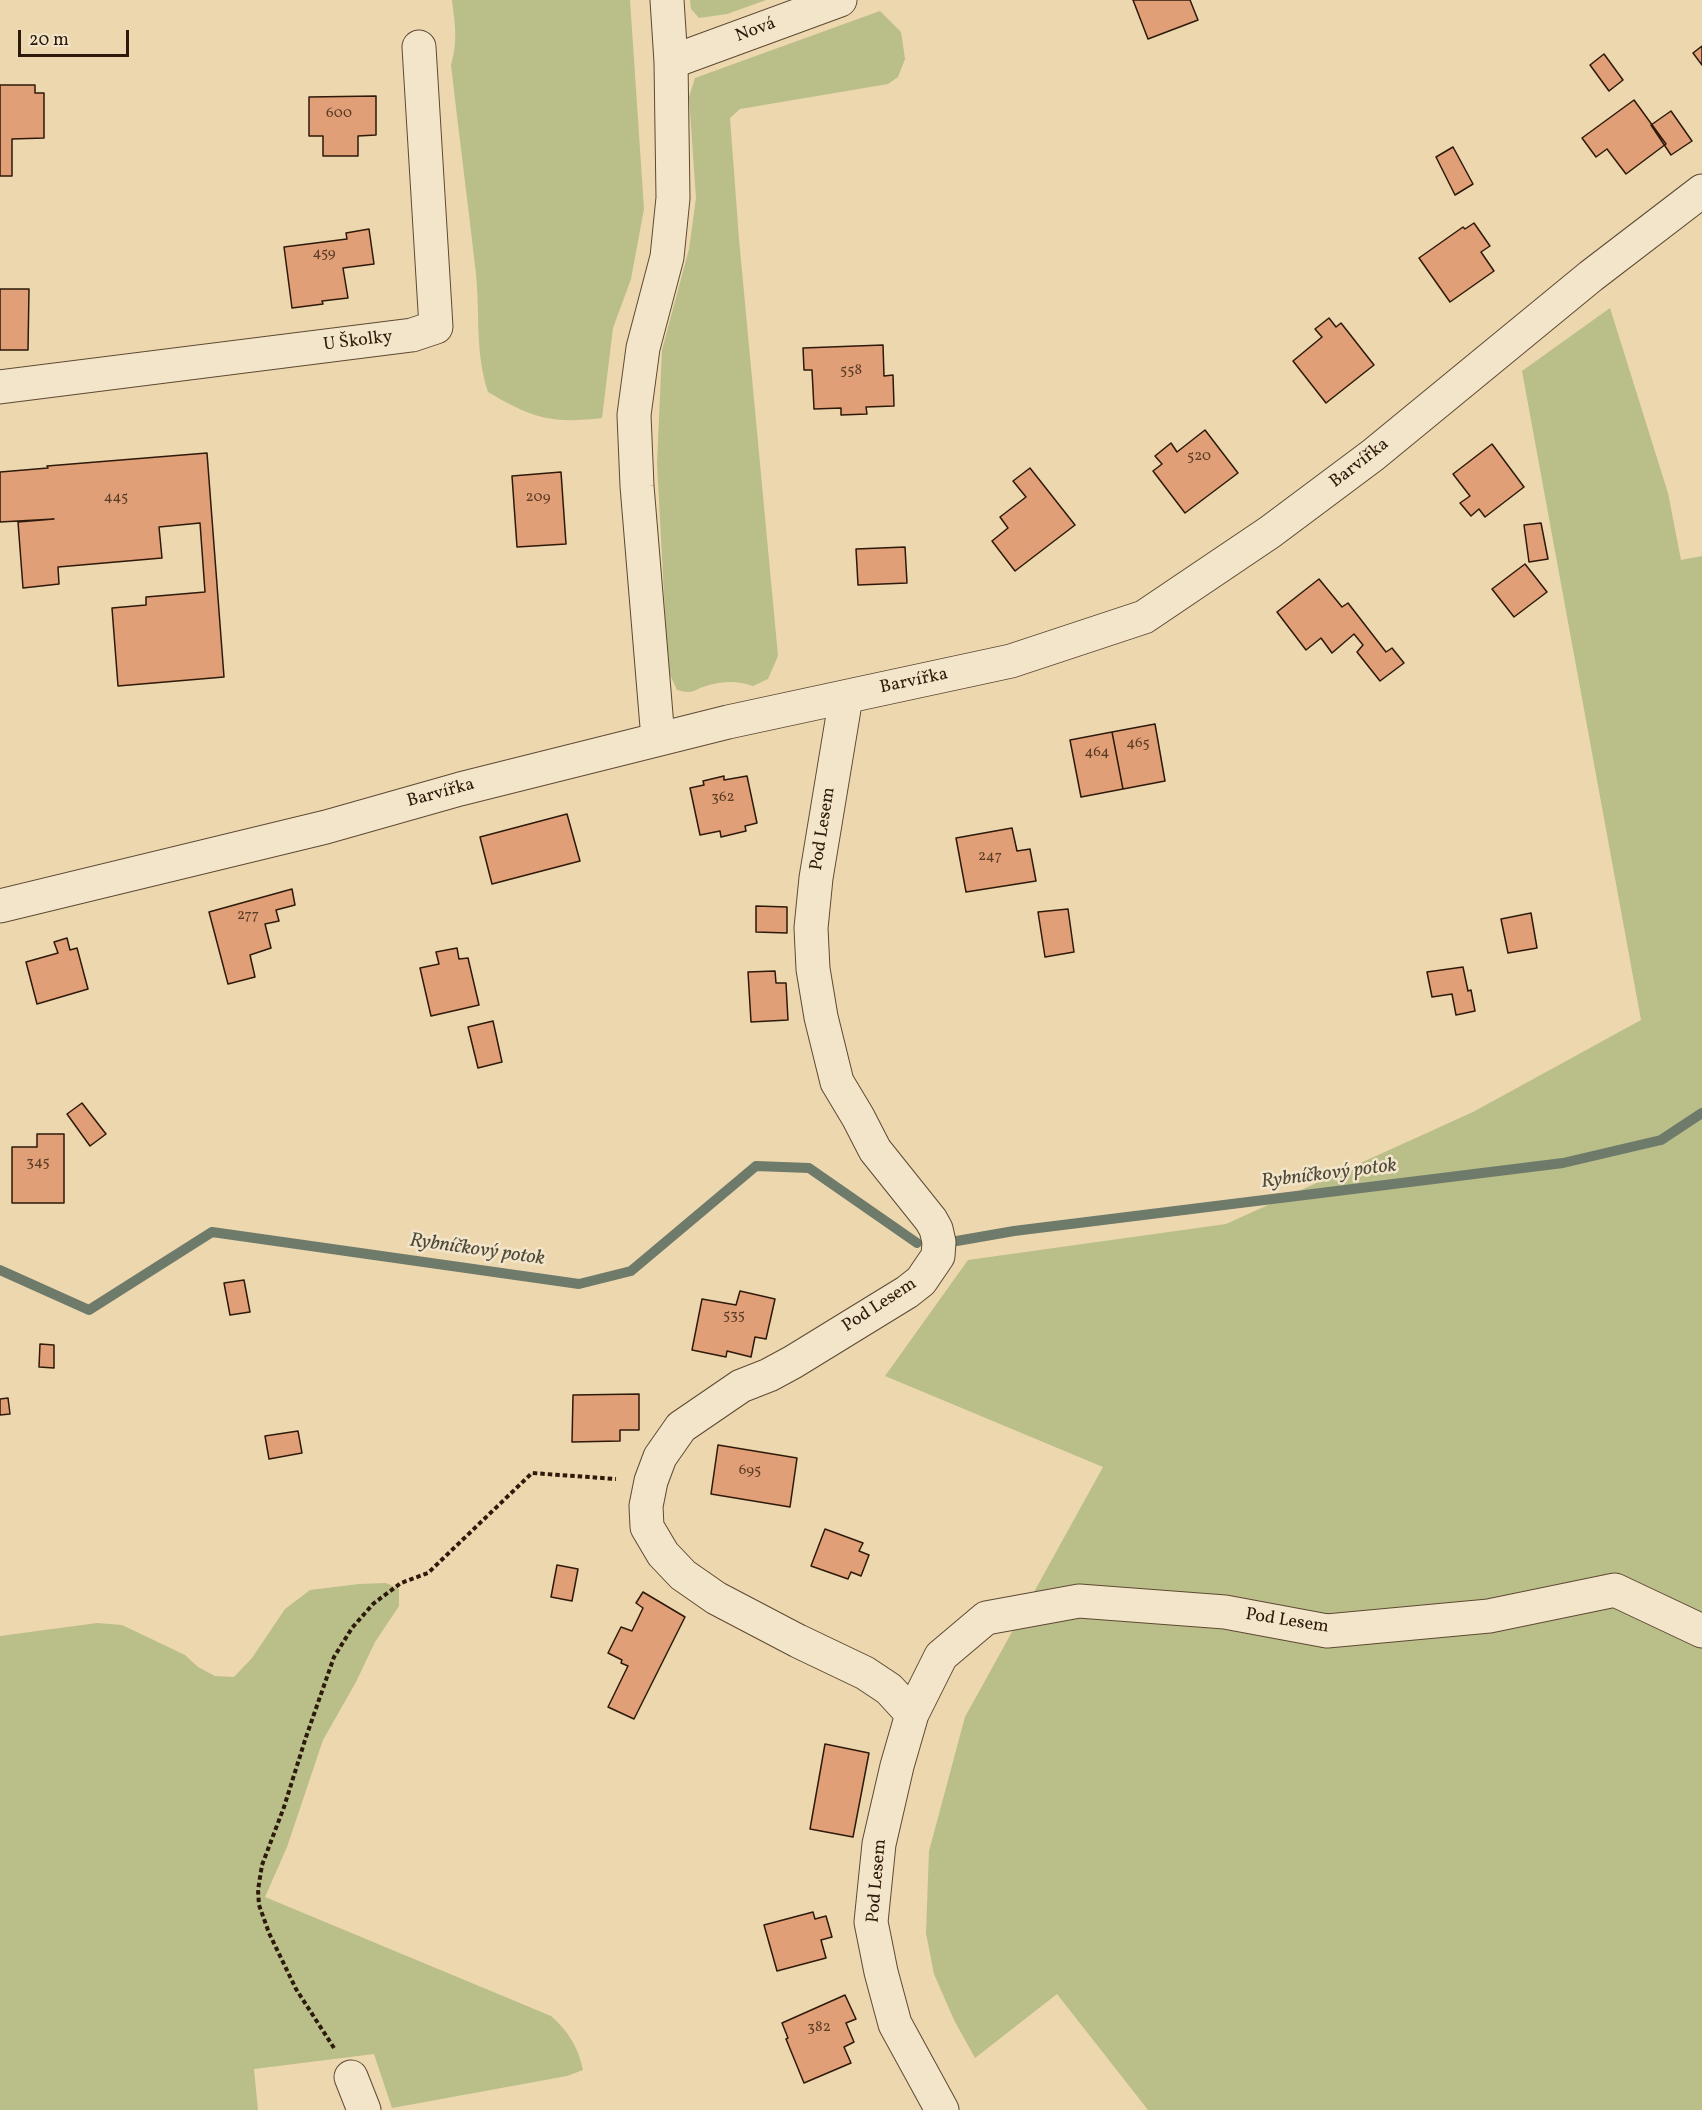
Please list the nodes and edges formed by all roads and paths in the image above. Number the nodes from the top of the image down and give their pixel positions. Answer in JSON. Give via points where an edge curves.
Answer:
{"nodes":[{"id":1,"x":667,"y":0,"type":"edge"},
{"id":2,"x":840,"y":0,"type":"edge"},
{"id":3,"x":419,"y":47,"type":"dead end"},
{"id":4,"x":671,"y":62,"type":"junction"},
{"id":5,"x":1702,"y":191,"type":"edge"},
{"id":6,"x":0,"y":387,"type":"edge"},
{"id":7,"x":846,"y":697,"type":"junction"},
{"id":8,"x":658,"y":740,"type":"junction"},
{"id":9,"x":0,"y":906,"type":"edge"},
{"id":10,"x":651,"y":1481,"type":"junction"},
{"id":11,"x":1702,"y":1631,"type":"edge"},
{"id":12,"x":912,"y":1714,"type":"junction"},
{"id":13,"x":351,"y":2077,"type":"joint"},
{"id":14,"x":364,"y":2110,"type":"edge"},
{"id":15,"x":942,"y":2110,"type":"edge"}],
"edges":[{"from":1,"to":4,"type":"street"},
{"from":2,"to":4,"type":"street","name":"Nová"},
{"from":3,"to":6,"type":"street","name":"U Školky","via":[[436,327],[412,335]]},
{"from":4,"to":8,"type":"street","via":[[674,198],[667,257],[643,348],[634,415]]},
{"from":5,"to":7,"type":"street","name":"Barvířka","via":[[1591,276],[1373,455],[1270,532],[1144,617],[1011,661]]},
{"from":7,"to":8,"type":"street","name":"Barvířka"},
{"from":7,"to":10,"type":"street","name":"Pod Lesem","via":[[816,878],[811,928],[813,969],[837,1082],[875,1150],[931,1220],[939,1242],[938,1256],[921,1281],[907,1292],[793,1362],[741,1386],[681,1427],[660,1457]]},
{"from":8,"to":9,"type":"street","name":"Barvířka","via":[[326,827]]},
{"from":10,"to":12,"type":"street","name":"Pod Lesem","via":[[647,1527],[663,1554],[683,1575],[716,1598],[865,1673],[889,1689]]},
{"from":10,"to":13,"type":"path","via":[[532,1473],[428,1574],[401,1584],[374,1604],[352,1628],[334,1657],[262,1865],[258,1890],[269,1933],[296,1989]]},
{"from":11,"to":12,"type":"street","name":"Pod Lesem","via":[[1615,1590],[1489,1616],[1327,1630],[1224,1612],[1079,1601],[986,1618],[941,1656]]},
{"from":12,"to":15,"type":"street","name":"Pod Lesem","via":[[879,1844],[871,1922],[895,2024]]},
{"from":13,"to":14,"type":"street"}]}
